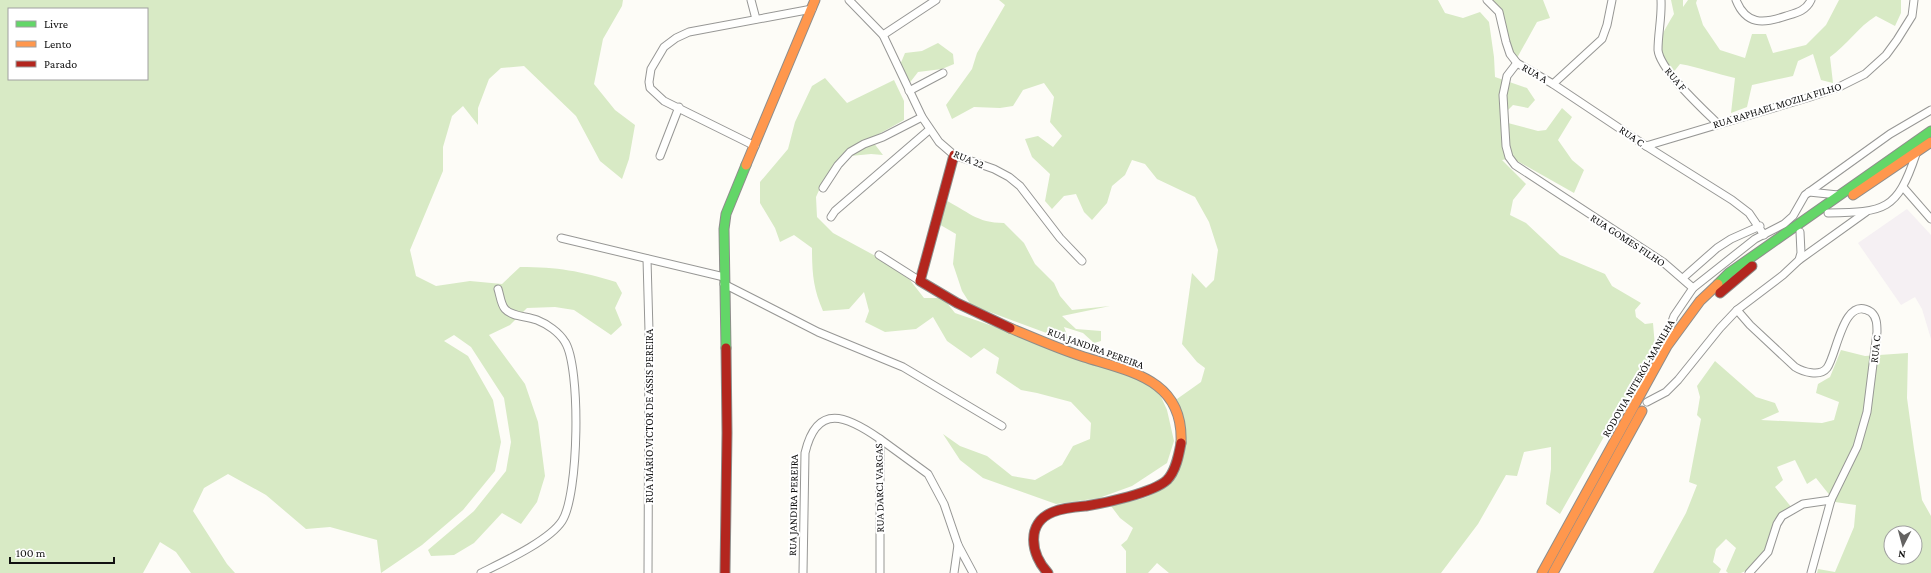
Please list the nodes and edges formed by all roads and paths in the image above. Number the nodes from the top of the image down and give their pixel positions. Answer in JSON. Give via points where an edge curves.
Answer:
{"nodes":[{"id":1,"x":751,"y":0,"type":"edge"},
{"id":2,"x":815,"y":0,"type":"edge"},
{"id":3,"x":849,"y":0,"type":"edge"},
{"id":4,"x":936,"y":0,"type":"edge"},
{"id":5,"x":1487,"y":0,"type":"edge"},
{"id":6,"x":1612,"y":0,"type":"edge"},
{"id":7,"x":1661,"y":0,"type":"edge"},
{"id":8,"x":1736,"y":0,"type":"edge"},
{"id":9,"x":1812,"y":0,"type":"edge"},
{"id":10,"x":1914,"y":0,"type":"edge"},
{"id":11,"x":812,"y":9,"type":"junction"},
{"id":12,"x":756,"y":19,"type":"junction"},
{"id":13,"x":883,"y":35,"type":"junction"},
{"id":14,"x":1517,"y":63,"type":"junction"},
{"id":15,"x":943,"y":73,"type":"dead end"},
{"id":16,"x":1553,"y":84,"type":"junction"},
{"id":17,"x":910,"y":92,"type":"junction"},
{"id":18,"x":679,"y":107,"type":"junction"},
{"id":19,"x":1931,"y":110,"type":"edge"},
{"id":20,"x":922,"y":117,"type":"junction"},
{"id":21,"x":1718,"y":124,"type":"junction"},
{"id":22,"x":929,"y":130,"type":"junction"},
{"id":23,"x":1931,"y":131,"type":"edge"},
{"id":24,"x":1931,"y":142,"type":"edge"},
{"id":25,"x":755,"y":146,"type":"junction"},
{"id":26,"x":1646,"y":146,"type":"junction"},
{"id":27,"x":1917,"y":152,"type":"junction"},
{"id":28,"x":954,"y":155,"type":"junction"},
{"id":29,"x":660,"y":156,"type":"dead end"},
{"id":30,"x":1903,"y":187,"type":"junction"},
{"id":31,"x":823,"y":188,"type":"dead end"},
{"id":32,"x":1809,"y":192,"type":"junction"},
{"id":33,"x":1838,"y":195,"type":"junction"},
{"id":34,"x":1866,"y":212,"type":"junction"},
{"id":35,"x":1828,"y":213,"type":"junction"},
{"id":36,"x":831,"y":217,"type":"dead end"},
{"id":37,"x":1931,"y":219,"type":"edge"},
{"id":38,"x":1760,"y":226,"type":"junction"},
{"id":39,"x":1786,"y":227,"type":"junction"},
{"id":40,"x":1800,"y":232,"type":"junction"},
{"id":41,"x":1764,"y":235,"type":"junction"},
{"id":42,"x":561,"y":238,"type":"dead end"},
{"id":43,"x":879,"y":255,"type":"dead end"},
{"id":44,"x":647,"y":259,"type":"junction"},
{"id":45,"x":1799,"y":260,"type":"junction"},
{"id":46,"x":1082,"y":261,"type":"dead end"},
{"id":47,"x":1713,"y":272,"type":"junction"},
{"id":48,"x":1729,"y":273,"type":"junction"},
{"id":49,"x":1683,"y":278,"type":"junction"},
{"id":50,"x":724,"y":281,"type":"junction"},
{"id":51,"x":920,"y":282,"type":"junction"},
{"id":52,"x":1693,"y":288,"type":"junction"},
{"id":53,"x":498,"y":289,"type":"dead end"},
{"id":54,"x":1737,"y":310,"type":"junction"},
{"id":55,"x":1667,"y":346,"type":"junction"},
{"id":56,"x":1647,"y":402,"type":"junction"},
{"id":57,"x":848,"y":420,"type":"joint"},
{"id":58,"x":1002,"y":426,"type":"dead end"},
{"id":59,"x":880,"y":439,"type":"junction"},
{"id":60,"x":1830,"y":500,"type":"junction"},
{"id":61,"x":958,"y":545,"type":"junction"},
{"id":62,"x":481,"y":573,"type":"edge"},
{"id":63,"x":648,"y":573,"type":"edge"},
{"id":64,"x":725,"y":573,"type":"edge"},
{"id":65,"x":803,"y":573,"type":"edge"},
{"id":66,"x":880,"y":573,"type":"edge"},
{"id":67,"x":954,"y":573,"type":"edge"},
{"id":68,"x":973,"y":573,"type":"edge"},
{"id":69,"x":1048,"y":573,"type":"edge"},
{"id":70,"x":1542,"y":573,"type":"edge"},
{"id":71,"x":1553,"y":573,"type":"edge"},
{"id":72,"x":1750,"y":573,"type":"edge"},
{"id":73,"x":1811,"y":573,"type":"edge"}],
"edges":[{"from":1,"to":12,"type":"street"},
{"from":2,"to":11,"type":"main road"},
{"from":3,"to":13,"type":"street","name":"RUA 22"},
{"from":4,"to":13,"type":"street"},
{"from":5,"to":14,"type":"street","via":[[1499,12],[1510,54]]},
{"from":6,"to":16,"type":"street","via":[[1602,39]]},
{"from":7,"to":21,"type":"street","name":"RUA F","via":[[1662,20],[1658,51],[1661,58],[1668,71]]},
{"from":8,"to":9,"type":"street","via":[[1742,12],[1748,17],[1763,22],[1802,11]]},
{"from":10,"to":21,"type":"street","name":"RUA RAPHAEL MOZILA FILHO","via":[[1912,16],[1897,40],[1886,55],[1865,74],[1818,95]]},
{"from":11,"to":12,"type":"street"},
{"from":11,"to":25,"type":"main road"},
{"from":12,"to":18,"type":"street","via":[[689,32],[664,47],[651,69],[650,88],[664,101]]},
{"from":13,"to":17,"type":"street","name":"RUA 22"},
{"from":14,"to":16,"type":"street","name":"RUA A"},
{"from":14,"to":49,"type":"street","name":"RUA GOMES FILHO","via":[[1507,76],[1503,94],[1506,146],[1515,165],[1663,262]]},
{"from":15,"to":17,"type":"street"},
{"from":16,"to":26,"type":"street","name":"RUA C"},
{"from":17,"to":20,"type":"street","name":"RUA 22"},
{"from":18,"to":25,"type":"street"},
{"from":18,"to":29,"type":"street"},
{"from":19,"to":32,"type":"street","via":[[1890,134]]},
{"from":20,"to":22,"type":"street","name":"RUA 22"},
{"from":20,"to":31,"type":"street","via":[[850,152]]},
{"from":21,"to":26,"type":"street","name":"RUA RAPHAEL MOZILA FILHO"},
{"from":22,"to":28,"type":"street","name":"RUA 22"},
{"from":22,"to":36,"type":"street"},
{"from":23,"to":33,"type":"main road","name":"RODOVIA NITERÓI-MANILHA"},
{"from":24,"to":27,"type":"main road","name":"RODOVIA NITERÓI-MANILHA"},
{"from":25,"to":50,"type":"main road","via":[[726,214]]},
{"from":26,"to":38,"type":"street","name":"RUA C","via":[[1732,200],[1749,213]]},
{"from":27,"to":30,"type":"street"},
{"from":27,"to":35,"type":"main road","name":"RODOVIA NITERÓI-MANILHA"},
{"from":28,"to":46,"type":"street","name":"RUA 22","via":[[994,169],[1020,186],[1060,238]]},
{"from":28,"to":51,"type":"main road"},
{"from":30,"to":34,"type":"street","via":[[1885,206]]},
{"from":30,"to":37,"type":"street"},
{"from":32,"to":33,"type":"street"},
{"from":32,"to":39,"type":"street","via":[[1802,198]]},
{"from":33,"to":39,"type":"main road","name":"RODOVIA NITERÓI-MANILHA"},
{"from":34,"to":35,"type":"street"},
{"from":34,"to":45,"type":"street"},
{"from":35,"to":40,"type":"main road","name":"RODOVIA NITERÓI-MANILHA"},
{"from":38,"to":41,"type":"street","name":"RUA C"},
{"from":38,"to":49,"type":"street","via":[[1717,248]]},
{"from":39,"to":41,"type":"street"},
{"from":39,"to":48,"type":"main road","name":"RODOVIA NITERÓI-MANILHA"},
{"from":40,"to":45,"type":"street"},
{"from":40,"to":56,"type":"main road","name":"RODOVIA NITERÓI-MANILHA","via":[[1760,259],[1704,310],[1673,353]]},
{"from":41,"to":47,"type":"street","via":[[1755,239]]},
{"from":42,"to":44,"type":"street"},
{"from":43,"to":51,"type":"street"},
{"from":44,"to":50,"type":"street"},
{"from":44,"to":63,"type":"street","name":"RUA MÁRIO VICTOR DE ASSIS PEREIRA"},
{"from":45,"to":54,"type":"street"},
{"from":47,"to":48,"type":"main road"},
{"from":47,"to":52,"type":"street"},
{"from":48,"to":55,"type":"main road","name":"RODOVIA NITERÓI-MANILHA","via":[[1700,301]]},
{"from":49,"to":52,"type":"street","name":"RUA GOMES FILHO"},
{"from":50,"to":58,"type":"street","via":[[818,332],[903,367]]},
{"from":50,"to":64,"type":"main road"},
{"from":51,"to":69,"type":"main road","name":"RUA JANDIRA PEREIRA","via":[[976,312],[1040,340],[1101,363],[1134,372],[1150,381],[1173,403],[1181,429],[1181,449],[1166,481],[1148,490],[1112,500],[1056,510],[1047,514],[1037,523],[1033,533],[1033,548]]},
{"from":52,"to":55,"type":"street","via":[[1674,316]]},
{"from":53,"to":62,"type":"street","via":[[505,309],[510,313],[537,320],[553,328],[565,342],[572,368],[575,460],[573,488],[563,520],[545,538]]},
{"from":54,"to":56,"type":"street","via":[[1678,380],[1666,392]]},
{"from":54,"to":60,"type":"street","name":"RUA C","via":[[1795,367],[1813,372],[1821,372],[1827,368],[1848,316],[1860,310],[1869,311],[1874,315],[1877,332],[1867,412],[1856,447]]},
{"from":55,"to":70,"type":"main road","name":"RODOVIA NITERÓI-MANILHA"},
{"from":56,"to":71,"type":"main road","name":"RODOVIA NITERÓI-MANILHA"},
{"from":57,"to":59,"type":"street","name":"RUA DARCI VARGAS"},
{"from":57,"to":65,"type":"street","name":"RUA JANDIRA PEREIRA","via":[[834,418],[822,421],[808,440],[805,453]]},
{"from":59,"to":61,"type":"street","via":[[928,474],[944,504]]},
{"from":59,"to":66,"type":"street","name":"RUA DARCI VARGAS"},
{"from":60,"to":72,"type":"street","via":[[1803,504],[1782,516],[1768,552]]},
{"from":60,"to":73,"type":"street","name":"RUA C"},
{"from":61,"to":67,"type":"street"},
{"from":61,"to":68,"type":"street"}]}
